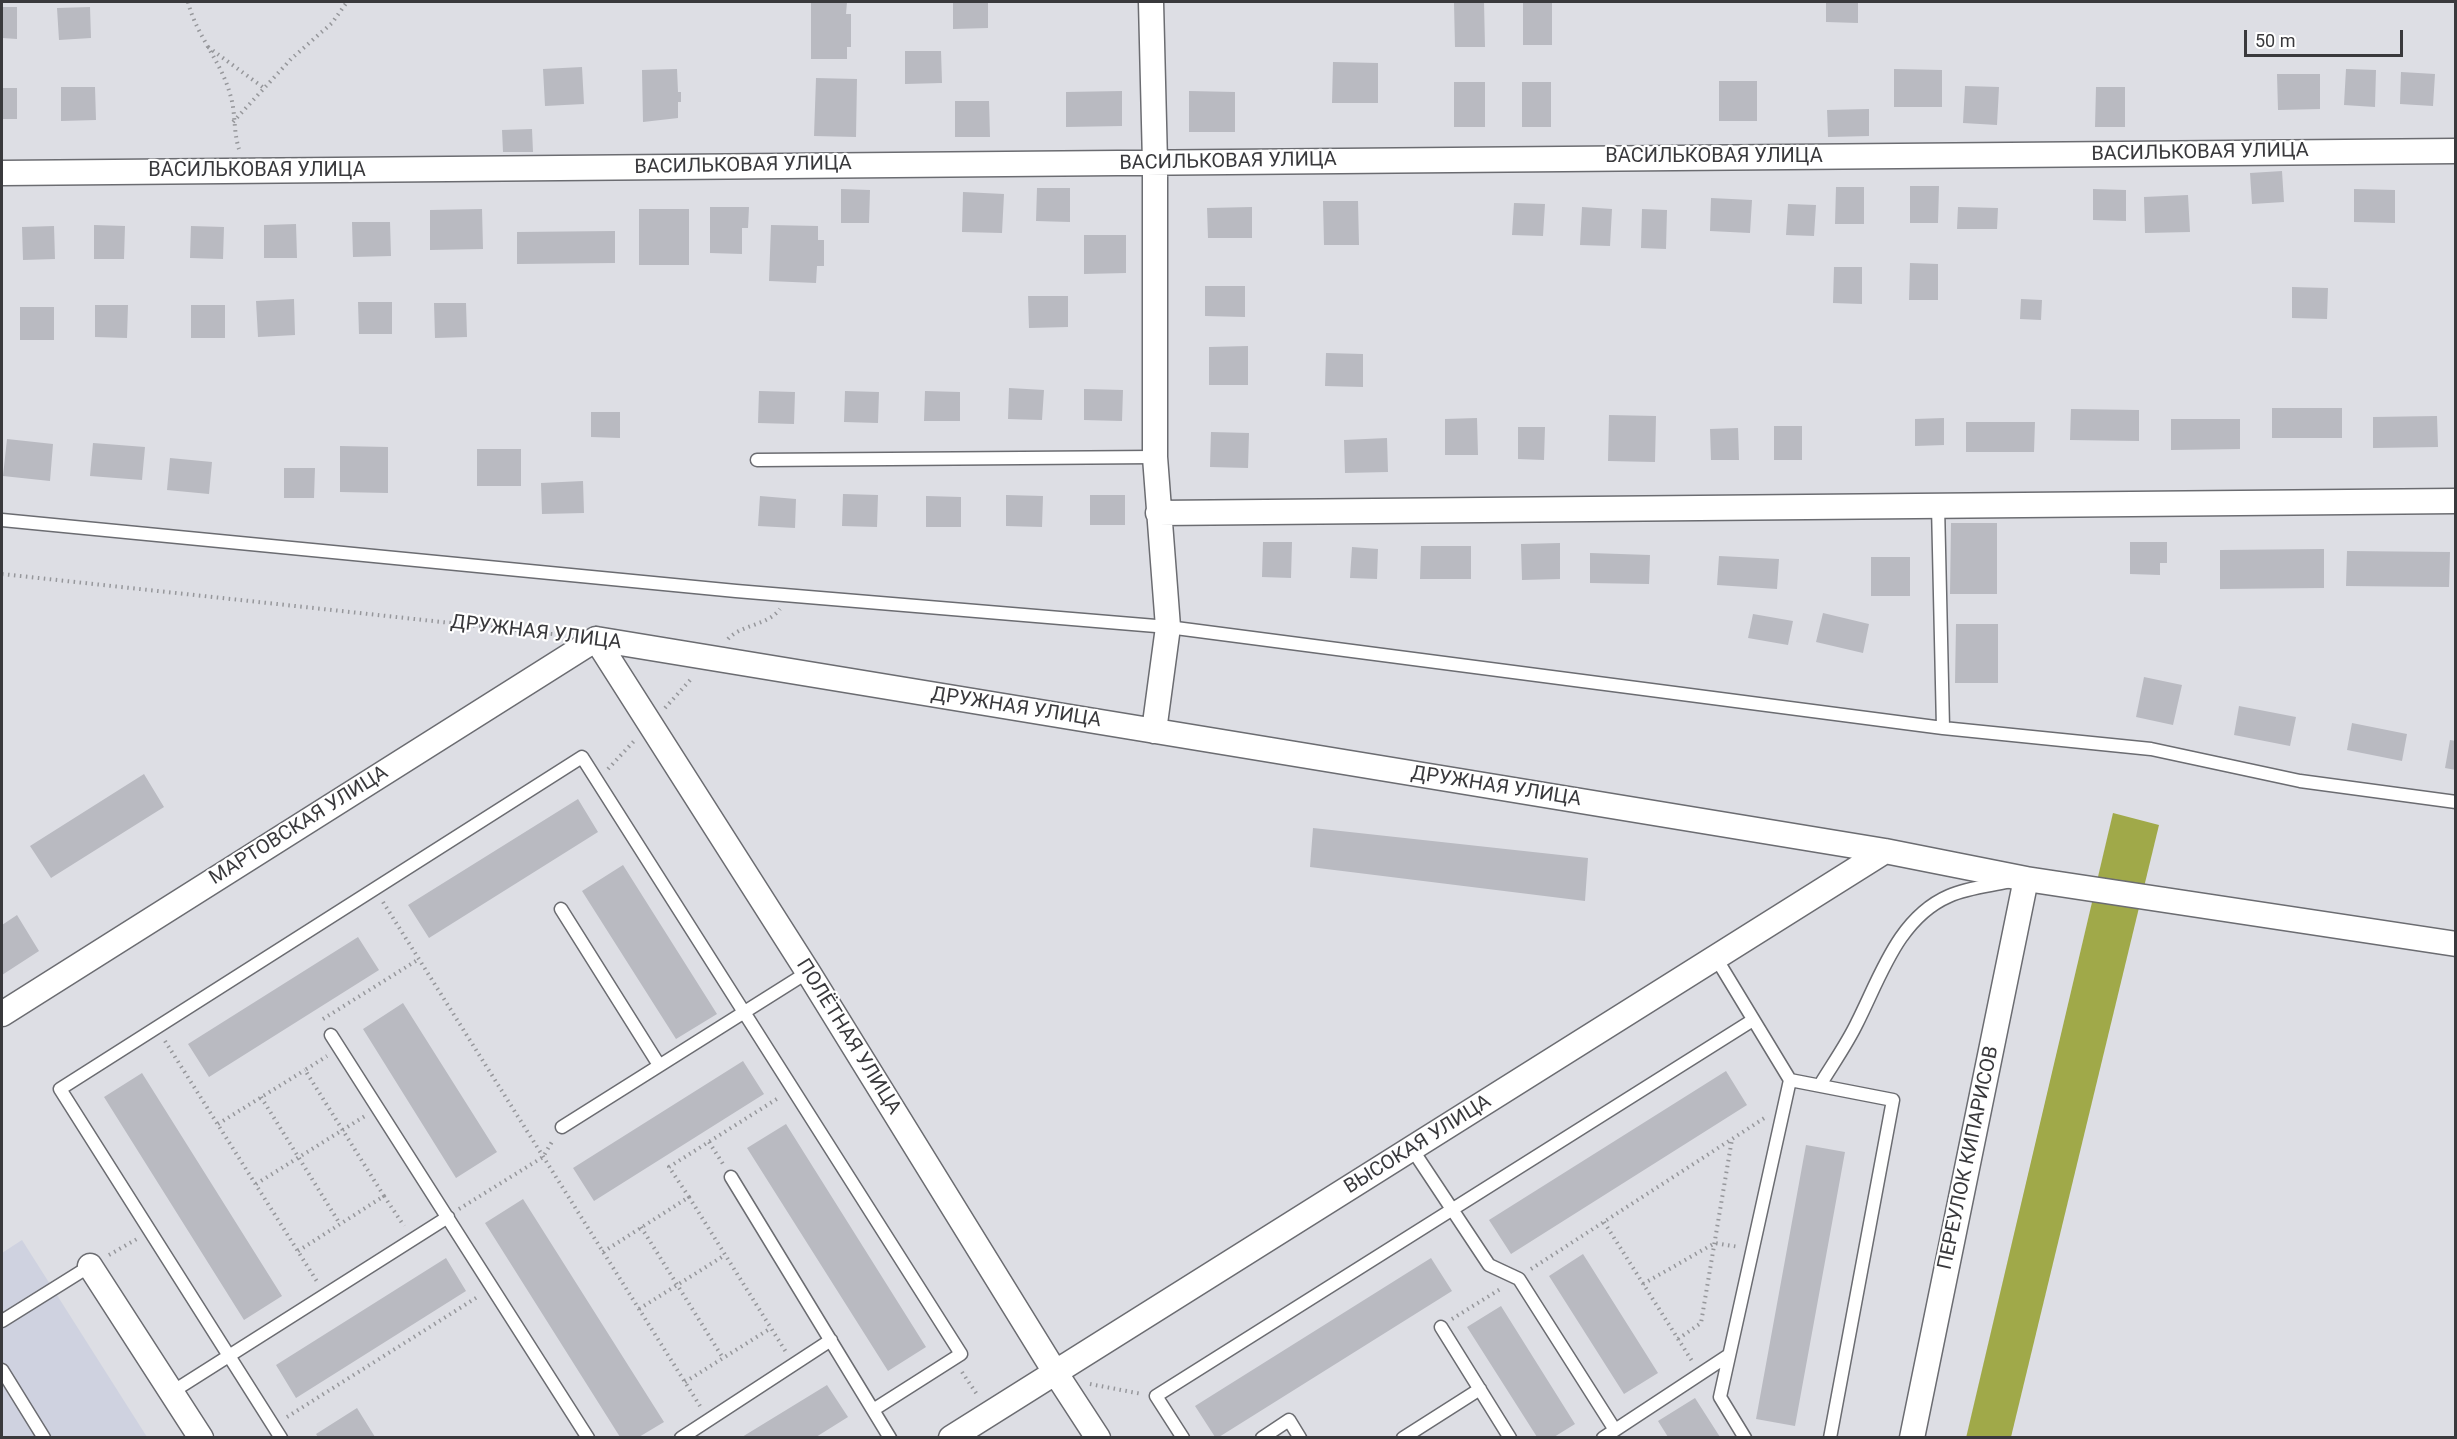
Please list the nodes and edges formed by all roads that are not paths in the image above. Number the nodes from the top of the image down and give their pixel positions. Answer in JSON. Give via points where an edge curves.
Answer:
{"nodes":[{"id":1,"x":1151,"y":2,"type":"edge"},
{"id":2,"x":2456,"y":151,"type":"edge"},
{"id":3,"x":1155,"y":162,"type":"junction"},
{"id":4,"x":2,"y":173,"type":"edge"},
{"id":5,"x":1155,"y":457,"type":"junction"},
{"id":6,"x":757,"y":460,"type":"dead end"},
{"id":7,"x":2456,"y":501,"type":"edge"},
{"id":8,"x":1938,"y":505,"type":"junction"},
{"id":9,"x":1158,"y":513,"type":"junction"},
{"id":10,"x":2,"y":520,"type":"edge"},
{"id":11,"x":1168,"y":627,"type":"junction"},
{"id":12,"x":596,"y":639,"type":"junction"},
{"id":13,"x":1943,"y":728,"type":"junction"},
{"id":14,"x":1154,"y":731,"type":"junction"},
{"id":15,"x":2456,"y":802,"type":"edge"},
{"id":16,"x":1885,"y":852,"type":"junction"},
{"id":17,"x":2026,"y":879,"type":"junction"},
{"id":18,"x":561,"y":909,"type":"dead end"},
{"id":19,"x":2456,"y":944,"type":"edge"},
{"id":20,"x":1716,"y":958,"type":"junction"},
{"id":21,"x":808,"y":972,"type":"junction"},
{"id":22,"x":744,"y":1012,"type":"junction"},
{"id":23,"x":2,"y":1014,"type":"edge"},
{"id":24,"x":1753,"y":1020,"type":"junction"},
{"id":25,"x":331,"y":1035,"type":"road end"},
{"id":26,"x":659,"y":1065,"type":"junction"},
{"id":27,"x":1790,"y":1080,"type":"junction"},
{"id":28,"x":1820,"y":1086,"type":"junction"},
{"id":29,"x":562,"y":1127,"type":"road end"},
{"id":30,"x":1412,"y":1149,"type":"junction"},
{"id":31,"x":731,"y":1177,"type":"road end"},
{"id":32,"x":1451,"y":1209,"type":"junction"},
{"id":33,"x":448,"y":1217,"type":"junction"},
{"id":34,"x":90,"y":1266,"type":"joint"},
{"id":35,"x":2,"y":1321,"type":"edge"},
{"id":36,"x":1441,"y":1327,"type":"road end"},
{"id":37,"x":831,"y":1341,"type":"junction"},
{"id":38,"x":1729,"y":1355,"type":"junction"},
{"id":39,"x":230,"y":1356,"type":"junction"},
{"id":40,"x":2,"y":1370,"type":"edge"},
{"id":41,"x":1055,"y":1372,"type":"junction"},
{"id":42,"x":1480,"y":1389,"type":"junction"},
{"id":43,"x":172,"y":1392,"type":"junction"},
{"id":44,"x":873,"y":1410,"type":"junction"},
{"id":45,"x":1615,"y":1430,"type":"junction"},
{"id":46,"x":44,"y":1437,"type":"edge"},
{"id":47,"x":201,"y":1437,"type":"edge"},
{"id":48,"x":281,"y":1437,"type":"edge"},
{"id":49,"x":588,"y":1437,"type":"edge"},
{"id":50,"x":681,"y":1437,"type":"edge"},
{"id":51,"x":890,"y":1437,"type":"edge"},
{"id":52,"x":951,"y":1437,"type":"edge"},
{"id":53,"x":1098,"y":1437,"type":"edge"},
{"id":54,"x":1183,"y":1437,"type":"edge"},
{"id":55,"x":1262,"y":1437,"type":"edge"},
{"id":56,"x":1300,"y":1437,"type":"edge"},
{"id":57,"x":1403,"y":1437,"type":"edge"},
{"id":58,"x":1510,"y":1437,"type":"edge"},
{"id":59,"x":1603,"y":1437,"type":"edge"},
{"id":60,"x":1745,"y":1437,"type":"edge"},
{"id":61,"x":1830,"y":1437,"type":"edge"},
{"id":62,"x":1912,"y":1437,"type":"edge"}],
"edges":[{"from":1,"to":3,"type":"street"},
{"from":2,"to":3,"type":"street","name":"ВАСИЛЬКОВАЯ УЛИЦА"},
{"from":3,"to":4,"type":"street","name":"ВАСИЛЬКОВАЯ УЛИЦА"},
{"from":3,"to":5,"type":"street"},
{"from":5,"to":6,"type":"lane"},
{"from":5,"to":9,"type":"street"},
{"from":7,"to":8,"type":"street"},
{"from":8,"to":9,"type":"street"},
{"from":8,"to":13,"type":"lane"},
{"from":9,"to":11,"type":"street"},
{"from":10,"to":11,"type":"lane"},
{"from":11,"to":13,"type":"lane"},
{"from":11,"to":14,"type":"street"},
{"from":12,"to":14,"type":"street","name":"ДРУЖНАЯ УЛИЦА"},
{"from":12,"to":21,"type":"street","name":"ПОЛЁТНАЯ УЛИЦА"},
{"from":12,"to":23,"type":"street","name":"МАРТОВСКАЯ УЛИЦА"},
{"from":13,"to":15,"type":"lane","via":[[2151,749],[2300,781]]},
{"from":14,"to":16,"type":"street","name":"ДРУЖНАЯ УЛИЦА"},
{"from":16,"to":17,"type":"street","name":"ДРУЖНАЯ УЛИЦА"},
{"from":16,"to":20,"type":"street","name":"ВЫСОКАЯ УЛИЦА"},
{"from":17,"to":19,"type":"street","name":"ДРУЖНАЯ УЛИЦА"},
{"from":17,"to":28,"type":"lane","via":[[1948,896],[1908,928]]},
{"from":17,"to":62,"type":"street","name":"ПЕРЕУЛОК КИПАРИСОВ"},
{"from":18,"to":26,"type":"lane"},
{"from":20,"to":24,"type":"lane"},
{"from":20,"to":30,"type":"street","name":"ВЫСОКАЯ УЛИЦА"},
{"from":21,"to":22,"type":"lane"},
{"from":21,"to":41,"type":"street","name":"ПОЛЁТНАЯ УЛИЦА"},
{"from":22,"to":26,"type":"lane"},
{"from":22,"to":39,"type":"lane","via":[[582,757],[60,1089]]},
{"from":22,"to":44,"type":"lane","via":[[961,1354]]},
{"from":24,"to":27,"type":"lane"},
{"from":24,"to":32,"type":"lane"},
{"from":25,"to":33,"type":"lane"},
{"from":26,"to":29,"type":"lane"},
{"from":27,"to":28,"type":"lane"},
{"from":27,"to":38,"type":"lane"},
{"from":28,"to":61,"type":"lane","via":[[1893,1100]]},
{"from":30,"to":32,"type":"lane"},
{"from":30,"to":41,"type":"street","name":"ВЫСОКАЯ УЛИЦА"},
{"from":31,"to":37,"type":"lane"},
{"from":32,"to":45,"type":"lane","via":[[1489,1265],[1517,1278]]},
{"from":32,"to":54,"type":"lane","via":[[1156,1396]]},
{"from":33,"to":39,"type":"lane"},
{"from":33,"to":49,"type":"lane"},
{"from":34,"to":35,"type":"lane"},
{"from":34,"to":43,"type":"street"},
{"from":36,"to":42,"type":"lane"},
{"from":37,"to":44,"type":"lane"},
{"from":37,"to":50,"type":"lane"},
{"from":38,"to":45,"type":"lane"},
{"from":38,"to":60,"type":"lane","via":[[1720,1397]]},
{"from":39,"to":43,"type":"lane"},
{"from":39,"to":48,"type":"lane"},
{"from":40,"to":46,"type":"lane"},
{"from":41,"to":52,"type":"street","name":"ВЫСОКАЯ УЛИЦА"},
{"from":41,"to":53,"type":"street","name":"ПОЛЁТНАЯ УЛИЦА"},
{"from":42,"to":57,"type":"lane"},
{"from":42,"to":58,"type":"lane"},
{"from":43,"to":47,"type":"street"},
{"from":44,"to":51,"type":"lane"},
{"from":45,"to":59,"type":"lane"},
{"from":55,"to":56,"type":"lane","via":[[1289,1420]]}]}
